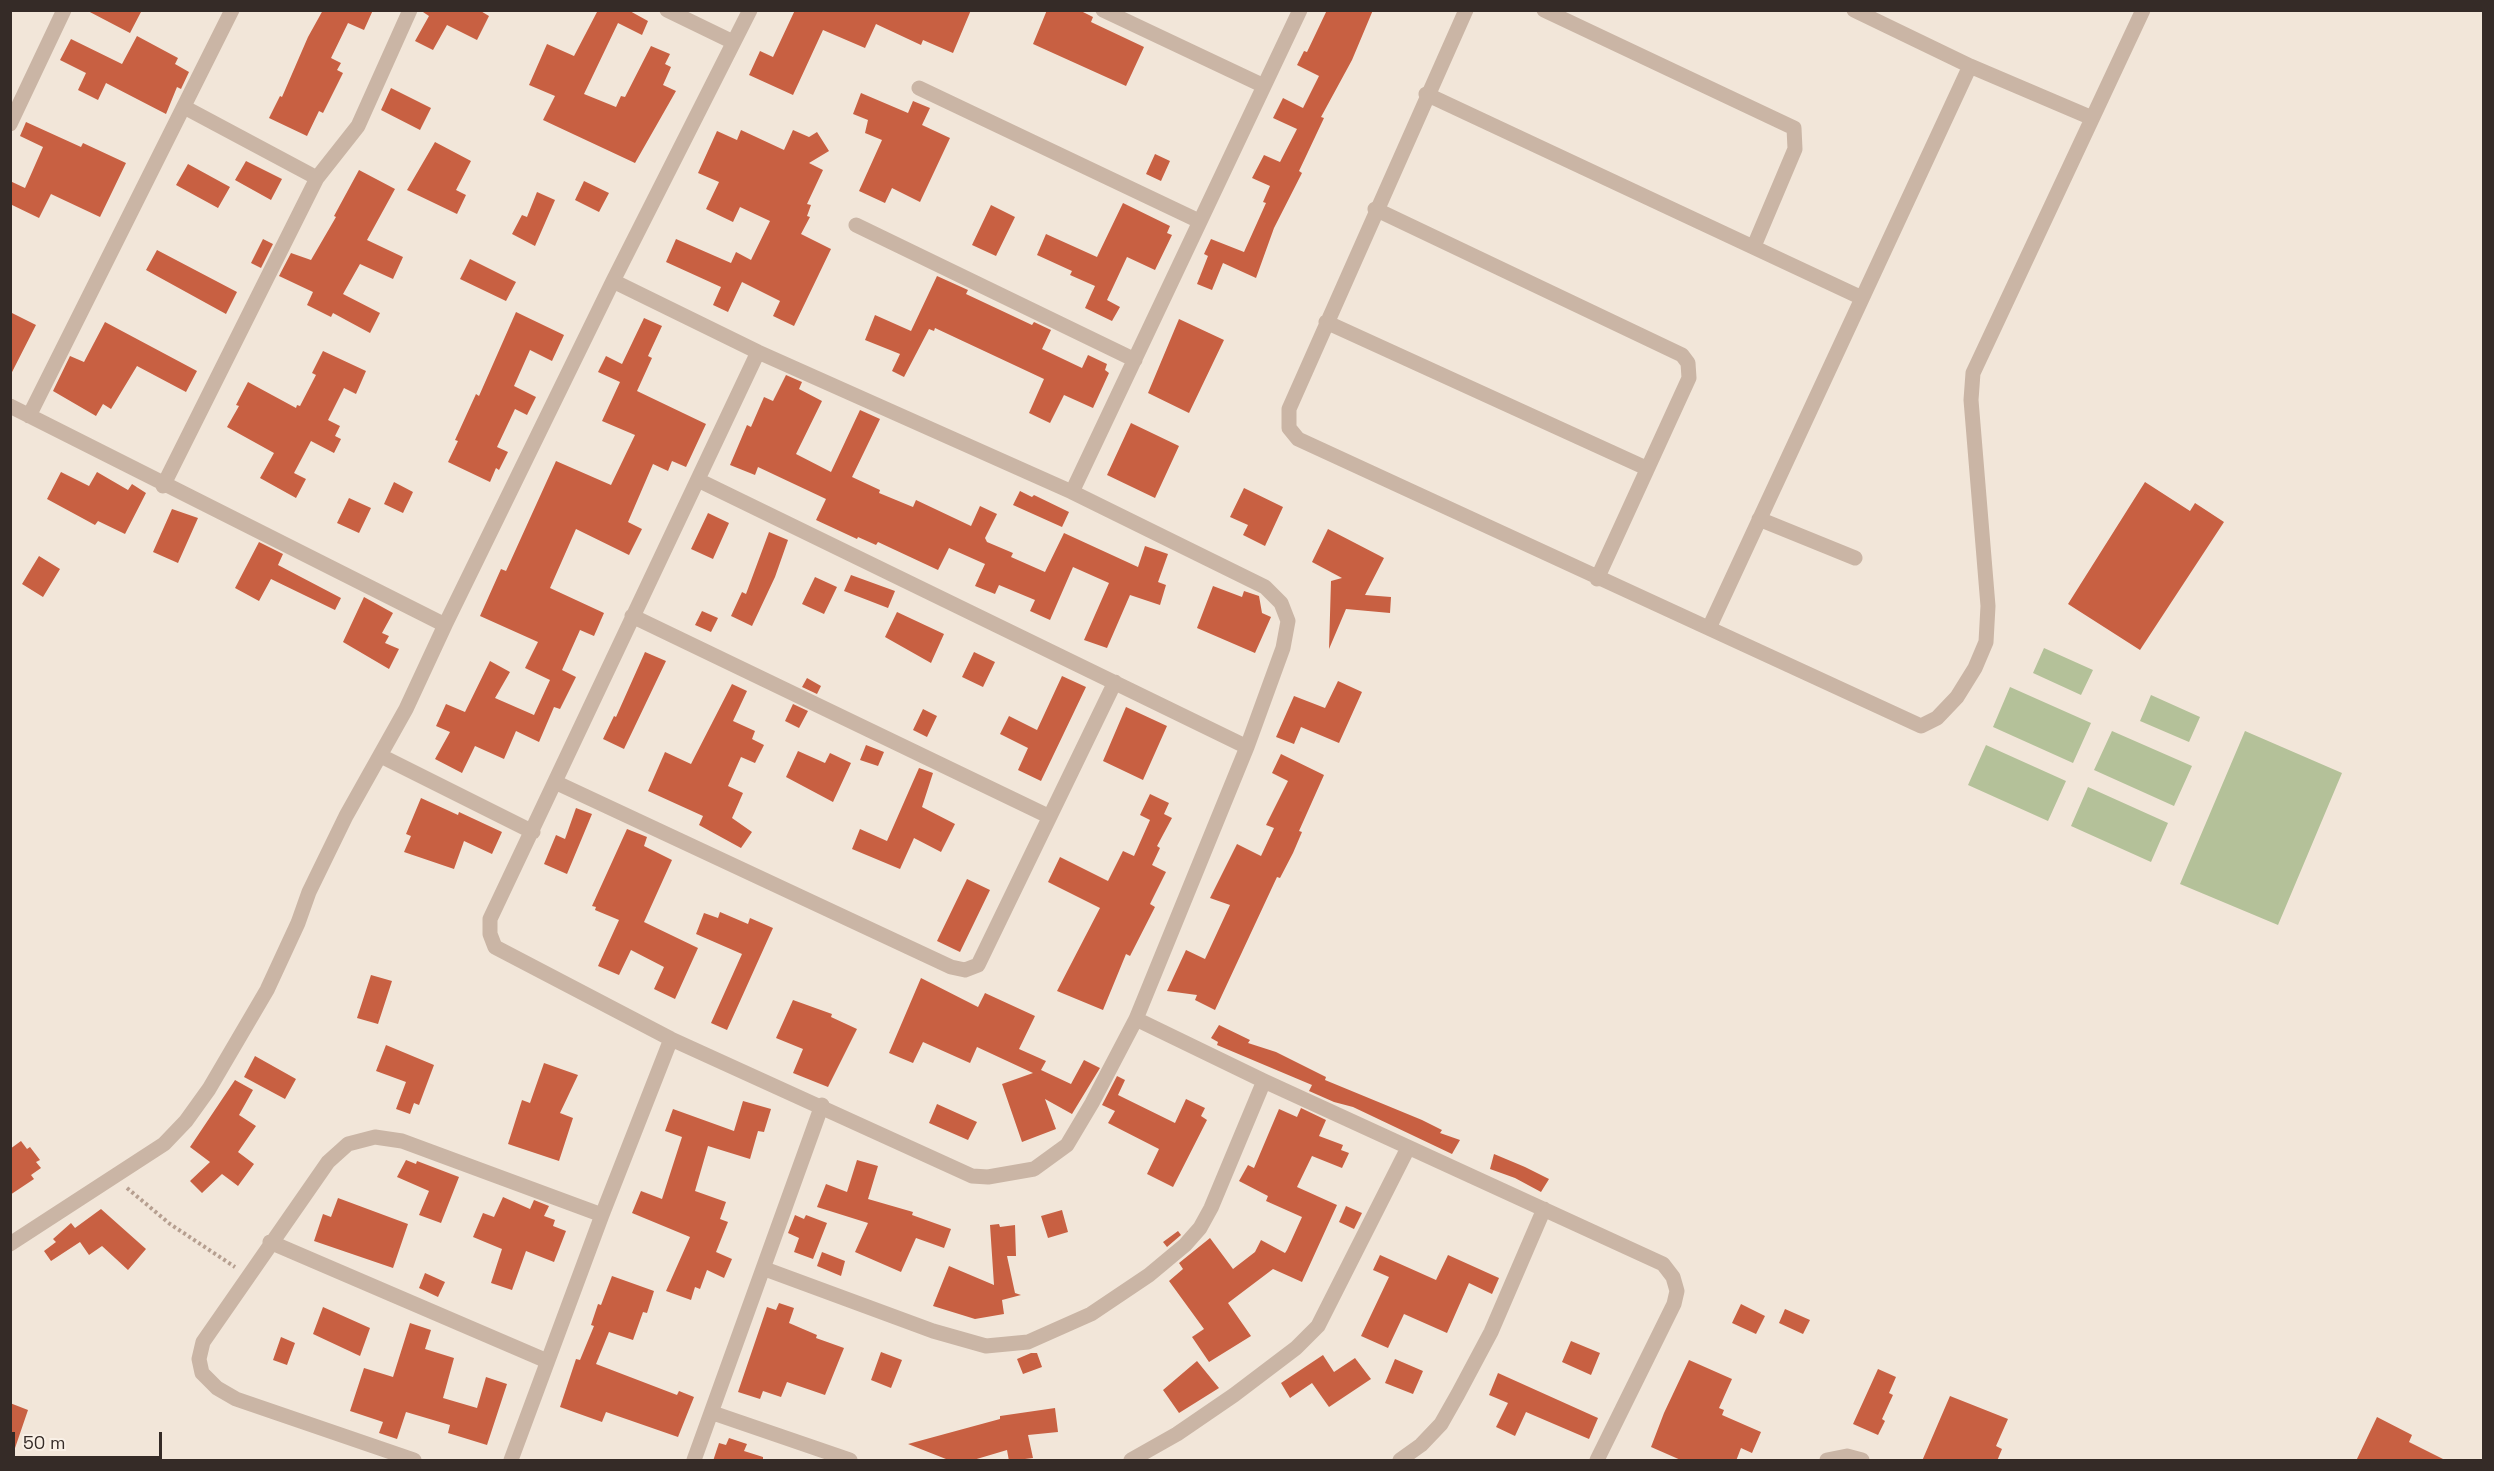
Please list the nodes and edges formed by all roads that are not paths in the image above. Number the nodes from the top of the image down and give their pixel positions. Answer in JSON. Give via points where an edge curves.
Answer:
{"nodes":[{"id":1,"x":64,"y":10,"type":"edge"},
{"id":2,"x":232,"y":10,"type":"edge"},
{"id":3,"x":410,"y":10,"type":"edge"},
{"id":4,"x":667,"y":10,"type":"edge"},
{"id":5,"x":750,"y":10,"type":"edge"},
{"id":6,"x":1103,"y":10,"type":"edge"},
{"id":7,"x":1300,"y":10,"type":"edge"},
{"id":8,"x":1466,"y":10,"type":"edge"},
{"id":9,"x":1544,"y":10,"type":"edge"},
{"id":10,"x":2143,"y":10,"type":"edge"},
{"id":11,"x":1858,"y":11,"type":"edge"},
{"id":12,"x":733,"y":42,"type":"junction"},
{"id":13,"x":1970,"y":66,"type":"junction"},
{"id":14,"x":1264,"y":86,"type":"junction"},
{"id":15,"x":919,"y":88,"type":"dead end"},
{"id":16,"x":1426,"y":94,"type":"junction"},
{"id":17,"x":14,"y":107,"type":"edge"},
{"id":18,"x":184,"y":107,"type":"junction"},
{"id":19,"x":2092,"y":118,"type":"junction"},
{"id":20,"x":10,"y":124,"type":"edge"},
{"id":21,"x":317,"y":178,"type":"junction"},
{"id":22,"x":1376,"y":209,"type":"junction"},
{"id":23,"x":1199,"y":221,"type":"junction"},
{"id":24,"x":856,"y":225,"type":"dead end"},
{"id":25,"x":1754,"y":246,"type":"junction"},
{"id":26,"x":613,"y":281,"type":"junction"},
{"id":27,"x":1862,"y":298,"type":"junction"},
{"id":28,"x":1326,"y":322,"type":"junction"},
{"id":29,"x":758,"y":352,"type":"junction"},
{"id":30,"x":1135,"y":360,"type":"junction"},
{"id":31,"x":10,"y":406,"type":"edge"},
{"id":32,"x":29,"y":416,"type":"junction"},
{"id":33,"x":1646,"y":468,"type":"junction"},
{"id":34,"x":698,"y":480,"type":"junction"},
{"id":35,"x":164,"y":486,"type":"junction"},
{"id":36,"x":1072,"y":492,"type":"junction"},
{"id":37,"x":1759,"y":519,"type":"junction"},
{"id":38,"x":1855,"y":558,"type":"dead end"},
{"id":39,"x":1597,"y":579,"type":"junction"},
{"id":40,"x":632,"y":616,"type":"junction"},
{"id":41,"x":445,"y":625,"type":"junction"},
{"id":42,"x":1709,"y":628,"type":"junction"},
{"id":43,"x":1115,"y":682,"type":"junction"},
{"id":44,"x":1247,"y":747,"type":"junction"},
{"id":45,"x":381,"y":756,"type":"junction"},
{"id":46,"x":557,"y":783,"type":"junction"},
{"id":47,"x":1048,"y":816,"type":"junction"},
{"id":48,"x":533,"y":832,"type":"junction"},
{"id":49,"x":1136,"y":1019,"type":"junction"},
{"id":50,"x":671,"y":1039,"type":"junction"},
{"id":51,"x":1264,"y":1081,"type":"junction"},
{"id":52,"x":822,"y":1105,"type":"junction"},
{"id":53,"x":1408,"y":1148,"type":"junction"},
{"id":54,"x":1544,"y":1209,"type":"junction"},
{"id":55,"x":602,"y":1215,"type":"junction"},
{"id":56,"x":270,"y":1242,"type":"junction"},
{"id":57,"x":10,"y":1244,"type":"edge"},
{"id":58,"x":765,"y":1269,"type":"junction"},
{"id":59,"x":547,"y":1361,"type":"junction"},
{"id":60,"x":713,"y":1413,"type":"junction"},
{"id":61,"x":414,"y":1461,"type":"edge"},
{"id":62,"x":511,"y":1461,"type":"edge"},
{"id":63,"x":694,"y":1461,"type":"edge"},
{"id":64,"x":850,"y":1461,"type":"edge"},
{"id":65,"x":1131,"y":1461,"type":"edge"},
{"id":66,"x":1400,"y":1461,"type":"edge"},
{"id":67,"x":1597,"y":1461,"type":"edge"},
{"id":68,"x":1827,"y":1461,"type":"edge"},
{"id":69,"x":1862,"y":1461,"type":"edge"}],
"edges":[{"from":1,"to":17,"type":"street"},
{"from":2,"to":18,"type":"street"},
{"from":3,"to":21,"type":"street","via":[[358,126]]},
{"from":4,"to":12,"type":"street"},
{"from":5,"to":12,"type":"street"},
{"from":6,"to":14,"type":"street"},
{"from":7,"to":14,"type":"street"},
{"from":8,"to":16,"type":"street"},
{"from":9,"to":25,"type":"street","via":[[1794,128],[1795,149]]},
{"from":10,"to":19,"type":"street"},
{"from":11,"to":13,"type":"street"},
{"from":12,"to":26,"type":"street"},
{"from":13,"to":19,"type":"street"},
{"from":13,"to":27,"type":"street"},
{"from":14,"to":23,"type":"street"},
{"from":15,"to":23,"type":"street"},
{"from":16,"to":22,"type":"street"},
{"from":16,"to":25,"type":"street"},
{"from":17,"to":20,"type":"street"},
{"from":18,"to":21,"type":"street"},
{"from":18,"to":32,"type":"street"},
{"from":19,"to":42,"type":"street","via":[[1973,373],[1971,400],[1986,642],[1957,697],[1937,718],[1920,726]]},
{"from":21,"to":35,"type":"street"},
{"from":22,"to":28,"type":"street"},
{"from":22,"to":33,"type":"street","via":[[1682,355],[1688,363],[1689,378]]},
{"from":23,"to":30,"type":"street"},
{"from":24,"to":30,"type":"street"},
{"from":25,"to":27,"type":"street"},
{"from":26,"to":29,"type":"street"},
{"from":26,"to":41,"type":"street"},
{"from":27,"to":37,"type":"street"},
{"from":28,"to":33,"type":"street"},
{"from":28,"to":39,"type":"street","via":[[1288,409],[1289,428],[1298,439]]},
{"from":29,"to":34,"type":"street"},
{"from":29,"to":36,"type":"street"},
{"from":30,"to":36,"type":"street"},
{"from":31,"to":32,"type":"street"},
{"from":32,"to":35,"type":"street"},
{"from":33,"to":39,"type":"street"},
{"from":34,"to":40,"type":"street"},
{"from":34,"to":43,"type":"street"},
{"from":35,"to":41,"type":"street"},
{"from":36,"to":44,"type":"street","via":[[1248,577],[1281,603],[1288,621],[1283,648]]},
{"from":37,"to":38,"type":"street"},
{"from":37,"to":42,"type":"street"},
{"from":39,"to":42,"type":"street"},
{"from":40,"to":46,"type":"street"},
{"from":40,"to":47,"type":"street"},
{"from":41,"to":45,"type":"street"},
{"from":43,"to":44,"type":"street"},
{"from":43,"to":47,"type":"street"},
{"from":44,"to":49,"type":"street"},
{"from":45,"to":48,"type":"street"},
{"from":45,"to":57,"type":"street","via":[[313,882],[267,990],[186,1121],[164,1144]]},
{"from":46,"to":47,"type":"street","via":[[951,967],[965,970],[978,965]]},
{"from":46,"to":48,"type":"street"},
{"from":48,"to":50,"type":"street","via":[[490,919],[495,947]]},
{"from":49,"to":51,"type":"street"},
{"from":49,"to":52,"type":"street","via":[[1067,1145],[1034,1169],[972,1176]]},
{"from":50,"to":52,"type":"street"},
{"from":50,"to":55,"type":"street"},
{"from":51,"to":53,"type":"street"},
{"from":51,"to":58,"type":"street","via":[[1211,1208],[1185,1245],[1091,1314],[1028,1342],[986,1346],[933,1331]]},
{"from":52,"to":58,"type":"street"},
{"from":53,"to":54,"type":"street"},
{"from":53,"to":65,"type":"street","via":[[1318,1326],[1296,1348],[1234,1395]]},
{"from":54,"to":66,"type":"street","via":[[1491,1332],[1441,1424]]},
{"from":54,"to":67,"type":"street","via":[[1663,1264],[1677,1291]]},
{"from":55,"to":56,"type":"street","via":[[402,1141],[375,1137],[348,1144],[328,1162]]},
{"from":55,"to":59,"type":"street"},
{"from":56,"to":59,"type":"street"},
{"from":56,"to":61,"type":"street","via":[[203,1342],[199,1359],[202,1373],[236,1399]]},
{"from":58,"to":60,"type":"street"},
{"from":59,"to":62,"type":"street"},
{"from":60,"to":63,"type":"street"},
{"from":60,"to":64,"type":"street"},
{"from":68,"to":69,"type":"street","via":[[1847,1456]]}]}
